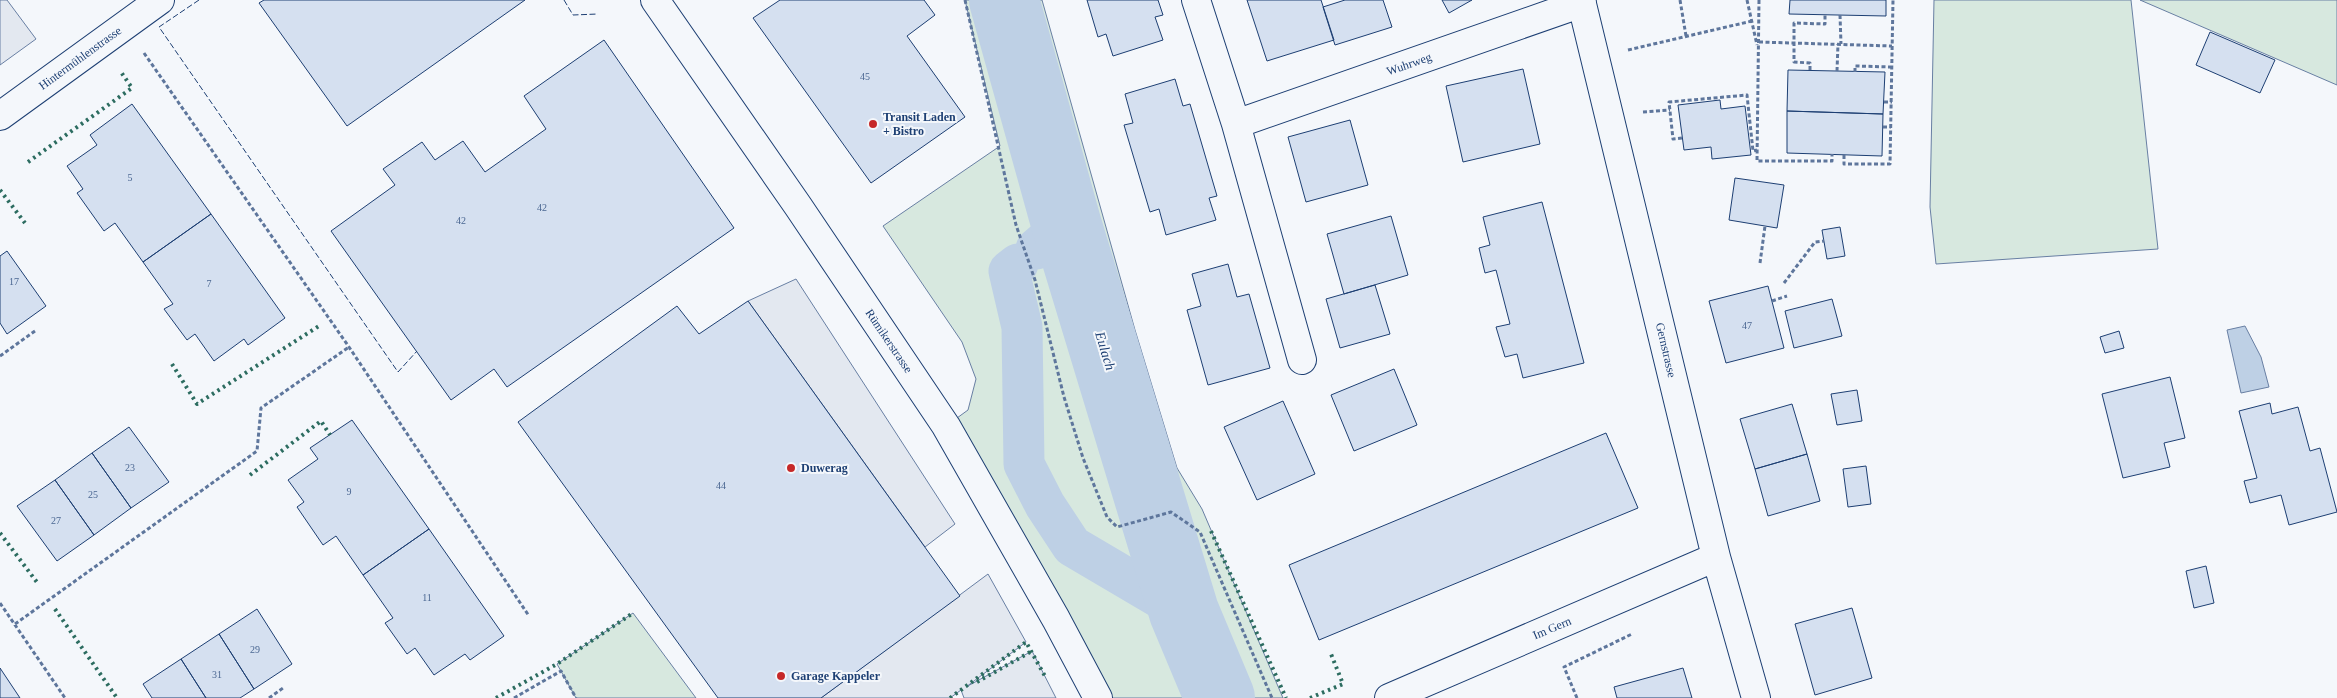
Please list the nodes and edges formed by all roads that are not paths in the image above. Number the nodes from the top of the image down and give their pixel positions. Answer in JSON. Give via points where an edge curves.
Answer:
{"nodes":[{"id":1,"x":160,"y":0,"type":"edge"},
{"id":2,"x":655,"y":0,"type":"edge"},
{"id":3,"x":1196,"y":0,"type":"edge"},
{"id":4,"x":1581,"y":2,"type":"edge"},
{"id":5,"x":0,"y":116,"type":"edge"},
{"id":6,"x":1236,"y":124,"type":"junction"},
{"id":7,"x":1302,"y":360,"type":"dead end"},
{"id":8,"x":1716,"y":557,"type":"junction"},
{"id":9,"x":1098,"y":698,"type":"edge"},
{"id":10,"x":1389,"y":698,"type":"edge"},
{"id":11,"x":1756,"y":698,"type":"edge"}],
"edges":[{"from":1,"to":5,"type":"street","name":"Hintermühlenstrasse"},
{"from":2,"to":9,"type":"street","name":"Rümikerstrasse","via":[[946,426]]},
{"from":3,"to":6,"type":"street"},
{"from":4,"to":6,"type":"street","name":"Wuhrweg"},
{"from":4,"to":8,"type":"street","name":"Gernstrasse"},
{"from":6,"to":7,"type":"street"},
{"from":8,"to":10,"type":"street","name":"Im Gern"},
{"from":8,"to":11,"type":"street","name":"Gernstrasse"}]}
